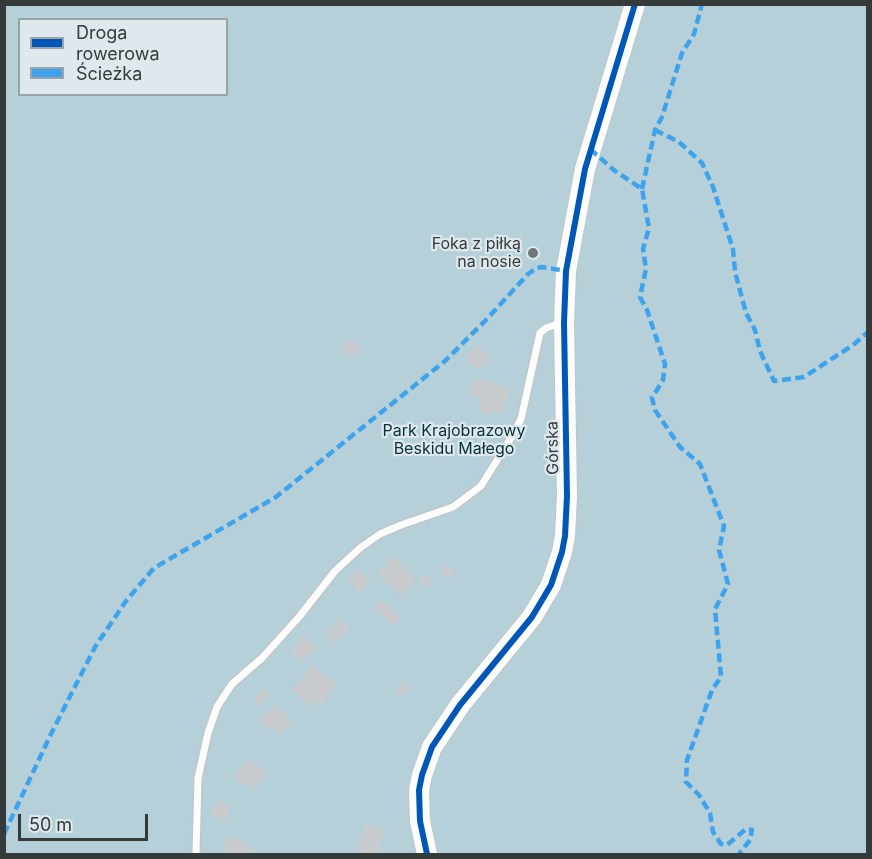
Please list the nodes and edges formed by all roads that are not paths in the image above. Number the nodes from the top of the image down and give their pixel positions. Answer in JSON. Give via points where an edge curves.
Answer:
{"nodes":[{"id":1,"x":635,"y":4,"type":"edge"},
{"id":2,"x":564,"y":323,"type":"junction"},
{"id":3,"x":196,"y":855,"type":"edge"},
{"id":4,"x":427,"y":855,"type":"edge"}],
"edges":[{"from":1,"to":2,"type":"street","name":"Górska","via":[[581,186],[566,271]]},
{"from":2,"to":3,"type":"lane","via":[[540,333],[521,419],[481,486],[453,507],[400,525],[360,548],[335,571],[262,658],[232,684],[217,707],[198,778]]},
{"from":2,"to":4,"type":"street","name":"Górska","via":[[567,521],[562,552],[551,585],[532,617],[460,705],[432,747],[419,790]]}]}
